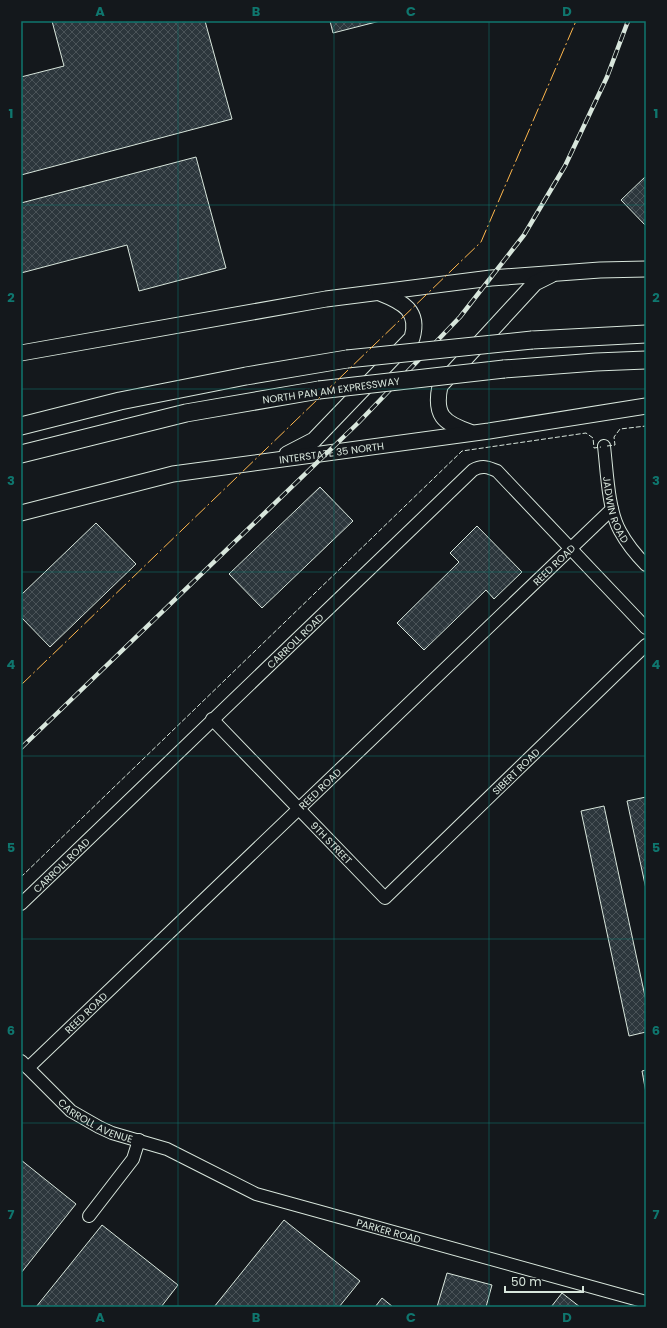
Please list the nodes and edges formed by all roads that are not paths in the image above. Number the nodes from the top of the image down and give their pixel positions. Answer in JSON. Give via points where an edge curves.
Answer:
{"nodes":[{"id":1,"x":646,"y":269,"type":"edge"},
{"id":2,"x":555,"y":273,"type":"junction"},
{"id":3,"x":380,"y":293,"type":"junction"},
{"id":4,"x":646,"y":328,"type":"edge"},
{"id":5,"x":646,"y":334,"type":"edge"},
{"id":6,"x":609,"y":335,"type":"junction"},
{"id":7,"x":21,"y":353,"type":"edge"},
{"id":8,"x":646,"y":360,"type":"edge"},
{"id":9,"x":538,"y":366,"type":"junction"},
{"id":10,"x":646,"y":370,"type":"edge"},
{"id":11,"x":646,"y":406,"type":"edge"},
{"id":12,"x":582,"y":415,"type":"junction"},
{"id":13,"x":646,"y":416,"type":"edge"},
{"id":14,"x":21,"y":426,"type":"edge"},
{"id":15,"x":472,"y":433,"type":"junction"},
{"id":16,"x":604,"y":446,"type":"dead end"},
{"id":17,"x":21,"y":454,"type":"edge"},
{"id":18,"x":277,"y":459,"type":"junction"},
{"id":19,"x":612,"y":509,"type":"junction"},
{"id":20,"x":21,"y":513,"type":"edge"},
{"id":21,"x":571,"y":548,"type":"junction"},
{"id":22,"x":646,"y":565,"type":"edge"},
{"id":23,"x":646,"y":628,"type":"edge"},
{"id":24,"x":646,"y":645,"type":"edge"},
{"id":25,"x":212,"y":719,"type":"junction"},
{"id":26,"x":298,"y":809,"type":"junction"},
{"id":27,"x":385,"y":898,"type":"joint"},
{"id":28,"x":21,"y":904,"type":"edge"},
{"id":29,"x":25,"y":1065,"type":"edge"},
{"id":30,"x":139,"y":1140,"type":"junction"},
{"id":31,"x":89,"y":1216,"type":"dead end"},
{"id":32,"x":646,"y":1302,"type":"edge"}],
"edges":[{"from":1,"to":2,"type":"main road"},
{"from":2,"to":3,"type":"main road","via":[[471,279]]},
{"from":2,"to":15,"type":"main road","via":[[536,283],[440,386],[438,410],[449,424]]},
{"from":3,"to":7,"type":"main road","via":[[310,302]]},
{"from":3,"to":18,"type":"main road","via":[[406,306],[413,316],[415,328],[412,338],[314,440]]},
{"from":4,"to":6,"type":"highway"},
{"from":5,"to":6,"type":"highway"},
{"from":6,"to":14,"type":"highway","bridge":true,"via":[[532,340],[347,359],[120,401]]},
{"from":8,"to":9,"type":"highway","name":"NORTH PAN AM EXPRESSWAY"},
{"from":9,"to":10,"type":"highway"},
{"from":9,"to":17,"type":"highway","name":"NORTH PAN AM EXPRESSWAY","bridge":true,"via":[[319,390],[186,413]]},
{"from":11,"to":12,"type":"main road","name":"INTERSTATE 35 NORTH"},
{"from":12,"to":13,"type":"main road"},
{"from":12,"to":15,"type":"main road","name":"INTERSTATE 35 NORTH"},
{"from":15,"to":18,"type":"main road","name":"INTERSTATE 35 NORTH"},
{"from":16,"to":19,"type":"street","name":"JADWIN ROAD"},
{"from":18,"to":20,"type":"main road","name":"INTERSTATE 35 NORTH","via":[[166,475]]},
{"from":19,"to":21,"type":"street","name":"REED ROAD"},
{"from":19,"to":22,"type":"street","name":"JADWIN ROAD","via":[[619,530]]},
{"from":21,"to":23,"type":"street"},
{"from":21,"to":25,"type":"street","name":"CARROLL ROAD","via":[[498,471],[488,466],[478,467]]},
{"from":21,"to":26,"type":"street","name":"REED ROAD"},
{"from":24,"to":27,"type":"street","name":"SIBERT ROAD"},
{"from":25,"to":26,"type":"street","name":"9TH STREET"},
{"from":25,"to":28,"type":"street","name":"CARROLL ROAD"},
{"from":26,"to":27,"type":"street","name":"9TH STREET"},
{"from":26,"to":29,"type":"street","name":"REED ROAD"},
{"from":29,"to":30,"type":"street","name":"CARROLL AVENUE","via":[[71,1111],[112,1133]]},
{"from":30,"to":31,"type":"street","name":"CARROLL AVENUE","via":[[133,1159]]},
{"from":30,"to":32,"type":"street","name":"PARKER ROAD","via":[[167,1150],[256,1194],[279,1202]]}]}
